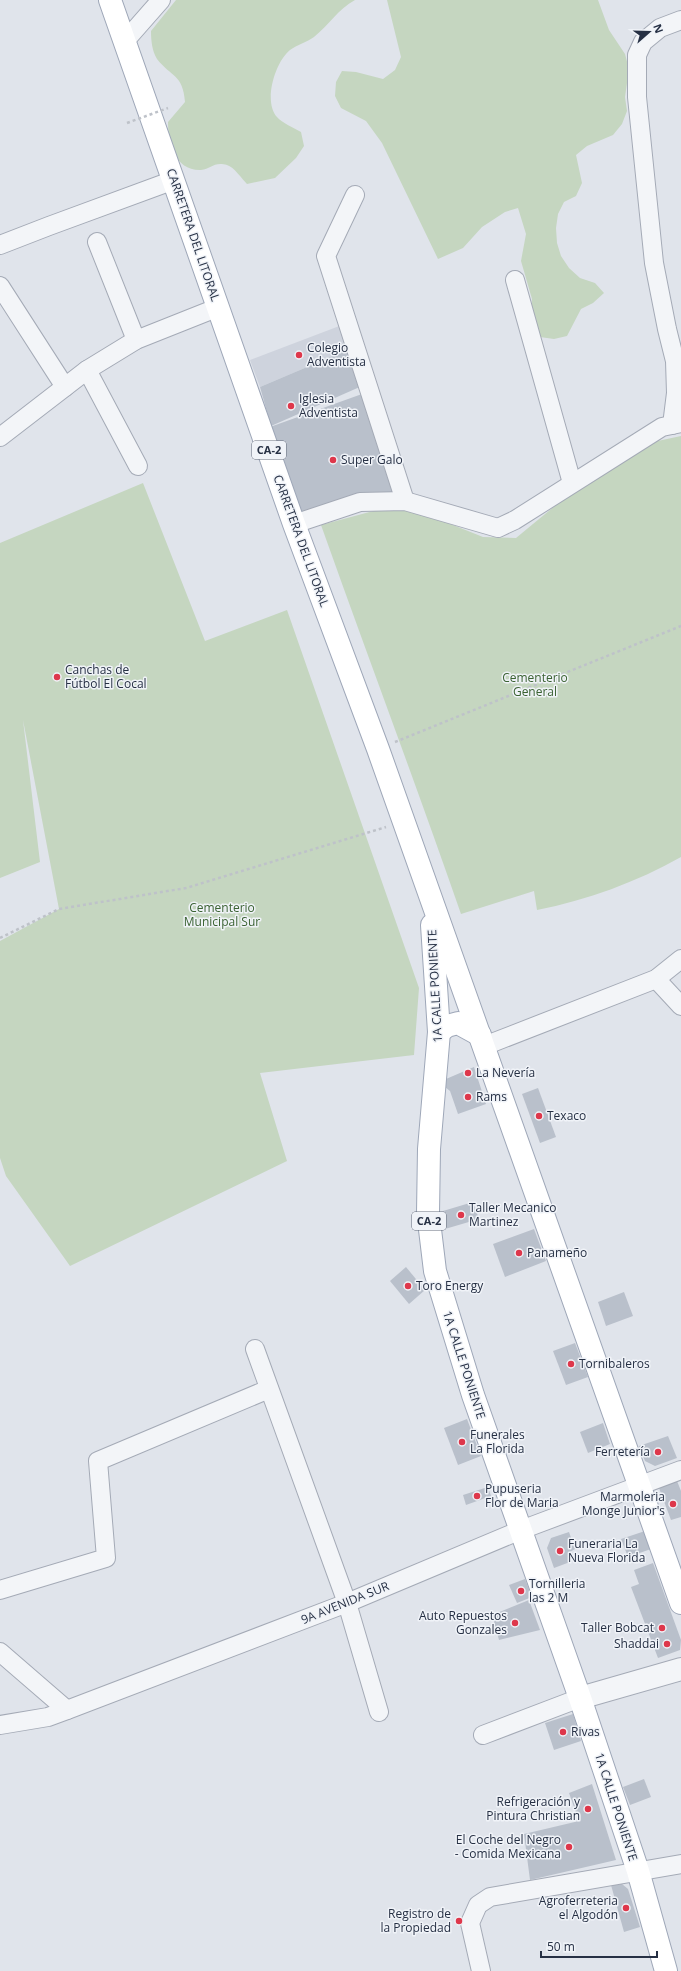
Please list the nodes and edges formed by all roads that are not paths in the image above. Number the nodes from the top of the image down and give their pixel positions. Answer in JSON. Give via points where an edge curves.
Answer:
{"nodes":[{"id":1,"x":110,"y":0,"type":"edge"},
{"id":2,"x":161,"y":0,"type":"edge"},
{"id":3,"x":681,"y":20,"type":"edge"},
{"id":4,"x":125,"y":41,"type":"junction"},
{"id":5,"x":174,"y":180,"type":"junction"},
{"id":6,"x":355,"y":195,"type":"dead end"},
{"id":7,"x":98,"y":242,"type":"dead end"},
{"id":8,"x":0,"y":246,"type":"edge"},
{"id":9,"x":515,"y":280,"type":"dead end"},
{"id":10,"x":0,"y":286,"type":"edge"},
{"id":11,"x":218,"y":307,"type":"junction"},
{"id":12,"x":136,"y":340,"type":"junction"},
{"id":13,"x":87,"y":370,"type":"junction"},
{"id":14,"x":65,"y":387,"type":"junction"},
{"id":15,"x":676,"y":424,"type":"edge"},
{"id":16,"x":0,"y":436,"type":"edge"},
{"id":17,"x":138,"y":466,"type":"dead end"},
{"id":18,"x":572,"y":483,"type":"junction"},
{"id":19,"x":405,"y":501,"type":"junction"},
{"id":20,"x":294,"y":524,"type":"junction"},
{"id":21,"x":430,"y":900,"type":"junction"},
{"id":22,"x":681,"y":959,"type":"edge"},
{"id":23,"x":656,"y":979,"type":"junction"},
{"id":24,"x":681,"y":1006,"type":"edge"},
{"id":25,"x":440,"y":1032,"type":"junction"},
{"id":26,"x":482,"y":1041,"type":"junction"},
{"id":27,"x":256,"y":1349,"type":"dead end"},
{"id":28,"x":269,"y":1388,"type":"junction"},
{"id":29,"x":681,"y":1470,"type":"edge"},
{"id":30,"x":640,"y":1484,"type":"junction"},
{"id":31,"x":521,"y":1530,"type":"junction"},
{"id":32,"x":0,"y":1590,"type":"edge"},
{"id":33,"x":348,"y":1603,"type":"junction"},
{"id":34,"x":681,"y":1603,"type":"edge"},
{"id":35,"x":0,"y":1652,"type":"edge"},
{"id":36,"x":681,"y":1669,"type":"edge"},
{"id":37,"x":580,"y":1698,"type":"junction"},
{"id":38,"x":67,"y":1710,"type":"junction"},
{"id":39,"x":379,"y":1712,"type":"dead end"},
{"id":40,"x":0,"y":1725,"type":"edge"},
{"id":41,"x":483,"y":1735,"type":"dead end"},
{"id":42,"x":681,"y":1864,"type":"edge"},
{"id":43,"x":638,"y":1871,"type":"junction"},
{"id":44,"x":478,"y":1905,"type":"junction"},
{"id":45,"x":481,"y":1971,"type":"edge"},
{"id":46,"x":494,"y":1971,"type":"edge"},
{"id":47,"x":666,"y":1971,"type":"edge"}],
"edges":[{"from":1,"to":4,"type":"main road","name":"CARRETERA DEL LITORAL","number":"CA-2"},
{"from":2,"to":4,"type":"street"},
{"from":3,"to":15,"type":"street","via":[[660,28],[643,42],[637,55],[637,97],[654,263],[675,361]]},
{"from":4,"to":5,"type":"main road","name":"CARRETERA DEL LITORAL","number":"CA-2"},
{"from":5,"to":8,"type":"street"},
{"from":5,"to":11,"type":"main road","name":"CARRETERA DEL LITORAL","number":"CA-2"},
{"from":6,"to":19,"type":"street","via":[[326,256]]},
{"from":7,"to":12,"type":"street"},
{"from":9,"to":18,"type":"street"},
{"from":10,"to":14,"type":"street"},
{"from":11,"to":12,"type":"street"},
{"from":11,"to":20,"type":"main road","name":"CARRETERA DEL LITORAL","number":"CA-2"},
{"from":12,"to":13,"type":"street"},
{"from":13,"to":14,"type":"street"},
{"from":13,"to":17,"type":"street"},
{"from":14,"to":16,"type":"street"},
{"from":15,"to":18,"type":"street","via":[[662,427]]},
{"from":18,"to":19,"type":"street","via":[[498,528]]},
{"from":19,"to":20,"type":"street","via":[[360,502]]},
{"from":20,"to":21,"type":"main road","name":"CARRETERA DEL LITORAL","number":"CA-2","via":[[378,749]]},
{"from":21,"to":25,"type":"main road","name":"1A CALLE PONIENTE","number":"CA-2"},
{"from":21,"to":26,"type":"main road","number":"CA-2"},
{"from":22,"to":23,"type":"street"},
{"from":23,"to":24,"type":"street"},
{"from":23,"to":26,"type":"street"},
{"from":25,"to":26,"type":"main road","via":[[447,1026],[458,1023]]},
{"from":25,"to":31,"type":"main road","name":"1A CALLE PONIENTE","number":"CA-2","via":[[429,1149],[428,1213],[435,1271],[473,1395]]},
{"from":26,"to":30,"type":"main road","number":"CA-2"},
{"from":27,"to":28,"type":"street"},
{"from":28,"to":32,"type":"street","via":[[98,1461],[106,1558]]},
{"from":28,"to":33,"type":"street"},
{"from":29,"to":30,"type":"street","name":"9A AVENIDA SUR"},
{"from":30,"to":31,"type":"street","name":"9A AVENIDA SUR"},
{"from":30,"to":34,"type":"main road","number":"CA-2"},
{"from":31,"to":33,"type":"street","name":"9A AVENIDA SUR"},
{"from":31,"to":37,"type":"main road","name":"1A CALLE PONIENTE","number":"CA-2"},
{"from":33,"to":38,"type":"street","name":"9A AVENIDA SUR"},
{"from":33,"to":39,"type":"street"},
{"from":35,"to":38,"type":"street"},
{"from":36,"to":37,"type":"street"},
{"from":37,"to":41,"type":"street"},
{"from":37,"to":43,"type":"main road","name":"1A CALLE PONIENTE","number":"CA-2"},
{"from":38,"to":40,"type":"street","name":"9A AVENIDA SUR","via":[[48,1717]]},
{"from":42,"to":43,"type":"street"},
{"from":43,"to":44,"type":"street","via":[[490,1897]]},
{"from":43,"to":47,"type":"main road","name":"1A CALLE PONIENTE","number":"CA-2"},
{"from":44,"to":45,"type":"street","via":[[470,1922]]},
{"from":44,"to":46,"type":"street"}]}
